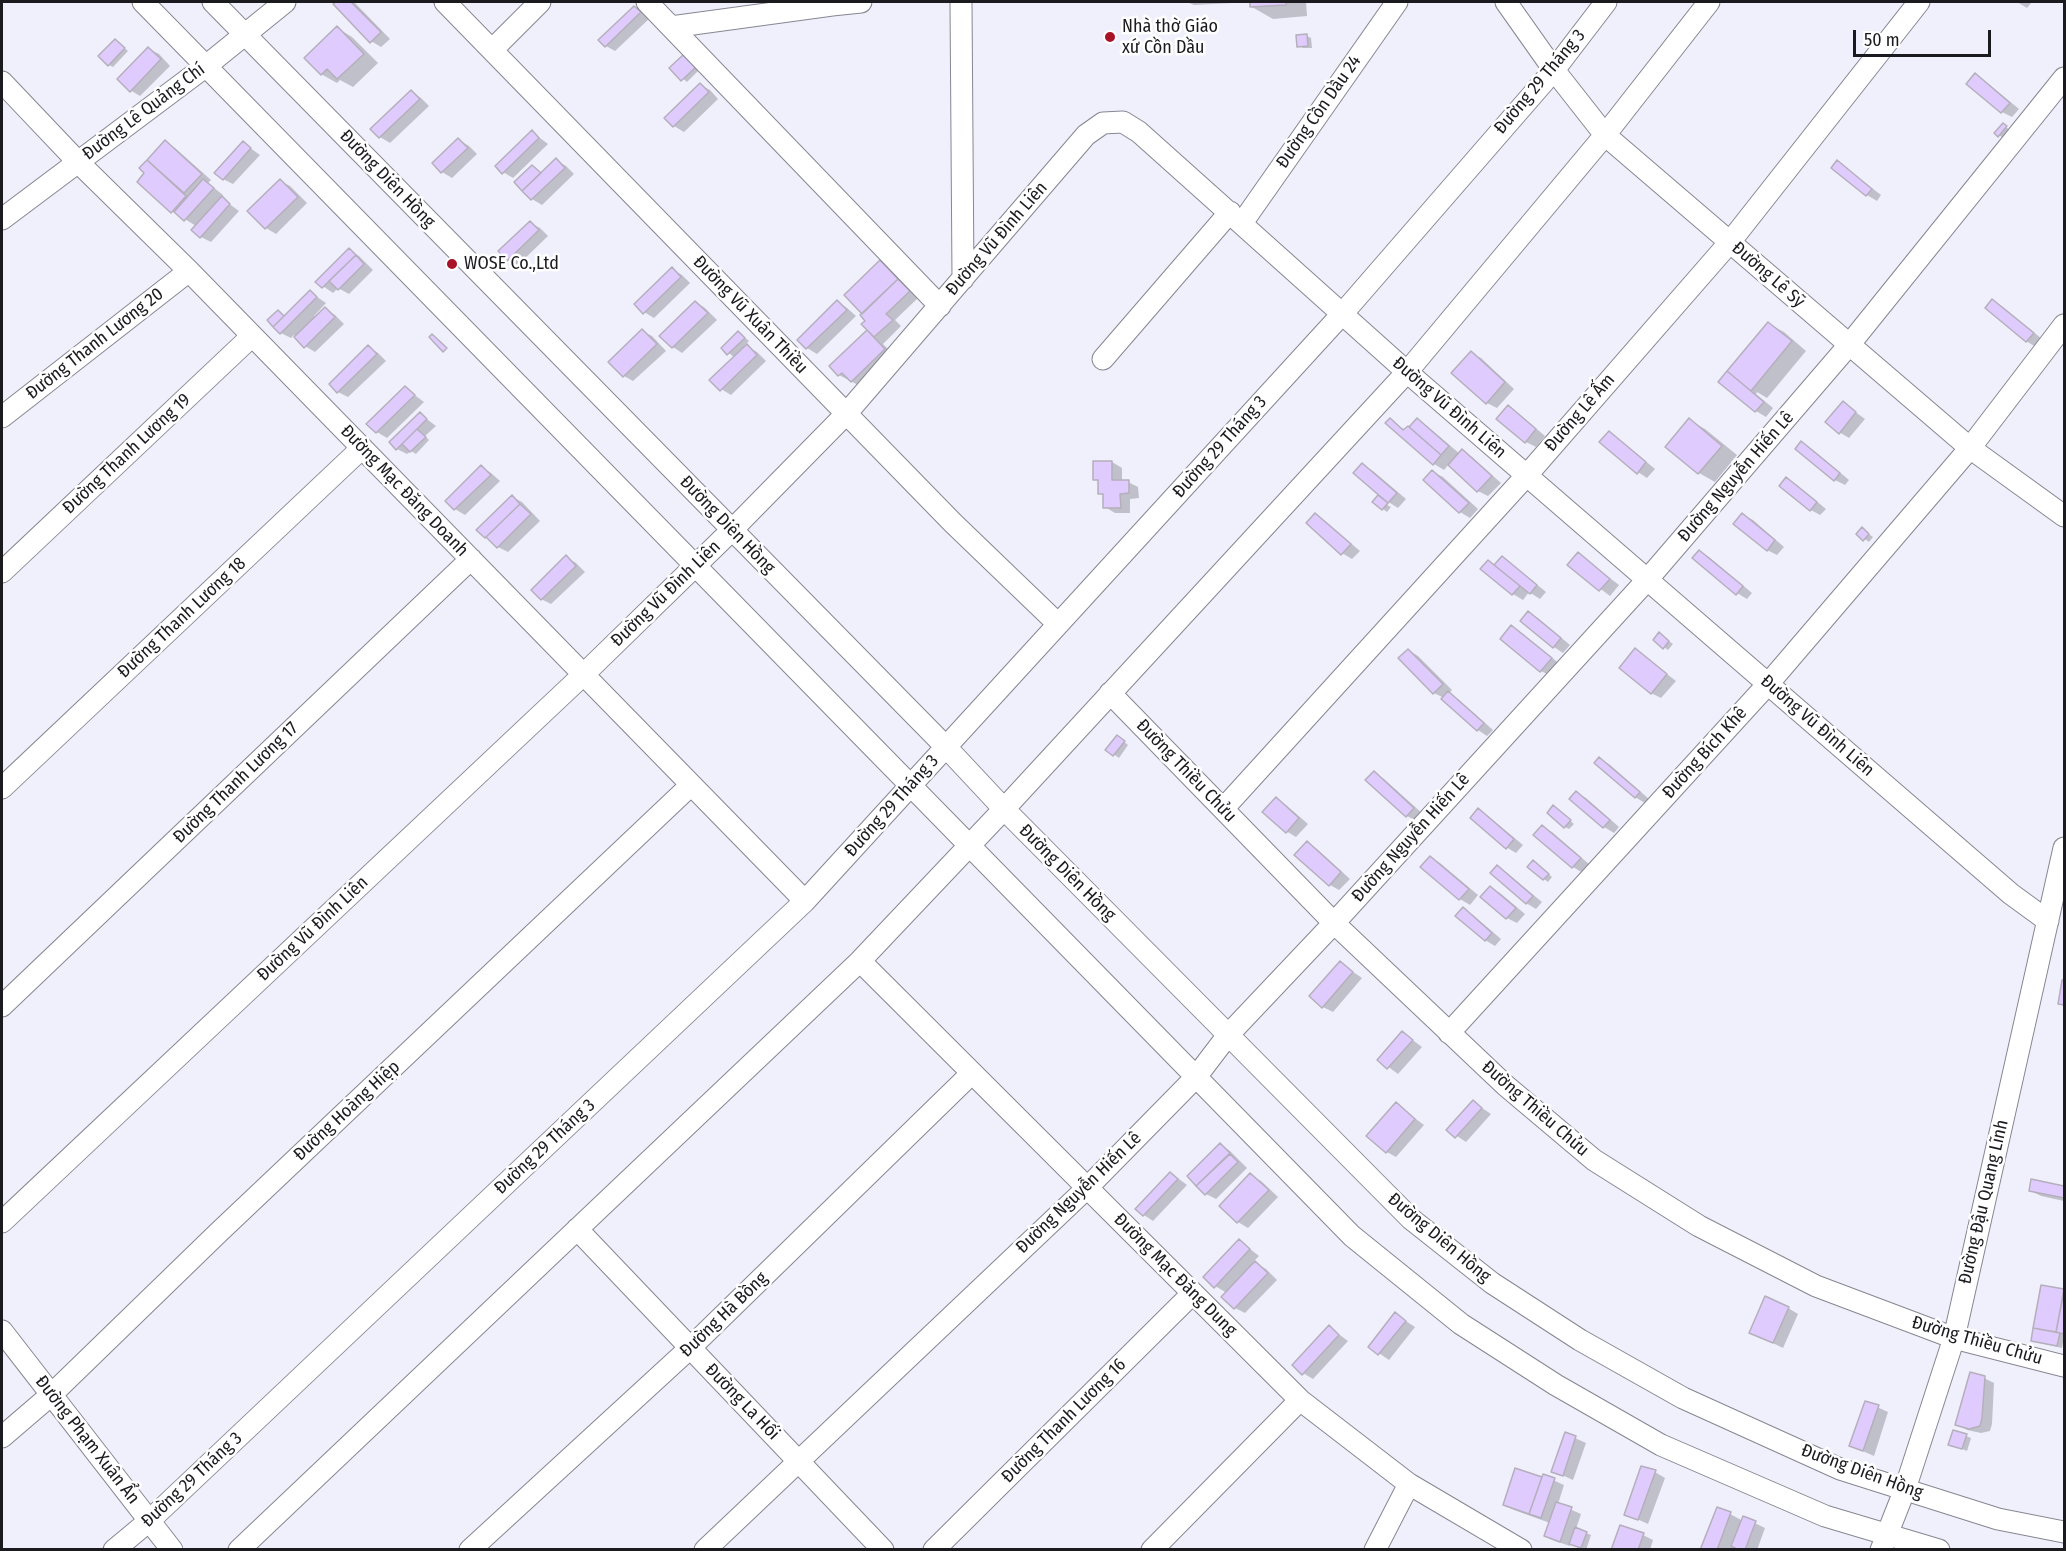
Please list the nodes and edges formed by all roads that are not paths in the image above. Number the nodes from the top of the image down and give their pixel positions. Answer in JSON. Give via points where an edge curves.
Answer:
{"nodes":[{"id":1,"x":143,"y":2,"type":"edge"},
{"id":2,"x":213,"y":2,"type":"edge"},
{"id":3,"x":285,"y":2,"type":"edge"},
{"id":4,"x":445,"y":2,"type":"edge"},
{"id":5,"x":540,"y":2,"type":"edge"},
{"id":6,"x":647,"y":2,"type":"edge"},
{"id":7,"x":861,"y":2,"type":"edge"},
{"id":8,"x":961,"y":2,"type":"edge"},
{"id":9,"x":1396,"y":2,"type":"edge"},
{"id":10,"x":1506,"y":2,"type":"edge"},
{"id":11,"x":1606,"y":2,"type":"edge"},
{"id":12,"x":1709,"y":2,"type":"edge"},
{"id":13,"x":1918,"y":2,"type":"edge"},
{"id":14,"x":830,"y":3,"type":"edge"},
{"id":15,"x":671,"y":27,"type":"junction"},
{"id":16,"x":244,"y":33,"type":"junction"},
{"id":17,"x":492,"y":50,"type":"junction"},
{"id":18,"x":206,"y":66,"type":"junction"},
{"id":19,"x":1554,"y":70,"type":"junction"},
{"id":20,"x":2064,"y":78,"type":"edge"},
{"id":21,"x":2,"y":82,"type":"edge"},
{"id":22,"x":1605,"y":135,"type":"junction"},
{"id":23,"x":78,"y":162,"type":"junction"},
{"id":24,"x":1236,"y":218,"type":"junction"},
{"id":25,"x":2,"y":219,"type":"edge"},
{"id":26,"x":1730,"y":242,"type":"junction"},
{"id":27,"x":189,"y":271,"type":"junction"},
{"id":28,"x":963,"y":279,"type":"junction"},
{"id":29,"x":940,"y":306,"type":"junction"},
{"id":30,"x":1342,"y":313,"type":"junction"},
{"id":31,"x":2064,"y":325,"type":"edge"},
{"id":32,"x":252,"y":336,"type":"junction"},
{"id":33,"x":1849,"y":345,"type":"junction"},
{"id":34,"x":1103,"y":359,"type":"dead end"},
{"id":35,"x":1407,"y":372,"type":"junction"},
{"id":36,"x":846,"y":414,"type":"junction"},
{"id":37,"x":2,"y":417,"type":"edge"},
{"id":38,"x":362,"y":448,"type":"junction"},
{"id":39,"x":1970,"y":448,"type":"junction"},
{"id":40,"x":1527,"y":476,"type":"junction"},
{"id":41,"x":2064,"y":516,"type":"edge"},
{"id":42,"x":732,"y":530,"type":"junction"},
{"id":43,"x":471,"y":559,"type":"junction"},
{"id":44,"x":696,"y":566,"type":"junction"},
{"id":45,"x":2,"y":572,"type":"edge"},
{"id":46,"x":1647,"y":580,"type":"junction"},
{"id":47,"x":1058,"y":624,"type":"junction"},
{"id":48,"x":583,"y":675,"type":"junction"},
{"id":49,"x":1768,"y":684,"type":"junction"},
{"id":50,"x":1110,"y":693,"type":"junction"},
{"id":51,"x":946,"y":747,"type":"junction"},
{"id":52,"x":692,"y":785,"type":"junction"},
{"id":53,"x":911,"y":785,"type":"junction"},
{"id":54,"x":2,"y":788,"type":"edge"},
{"id":55,"x":1004,"y":809,"type":"junction"},
{"id":56,"x":1223,"y":809,"type":"junction"},
{"id":57,"x":969,"y":846,"type":"junction"},
{"id":58,"x":2064,"y":848,"type":"edge"},
{"id":59,"x":805,"y":901,"type":"junction"},
{"id":60,"x":2048,"y":921,"type":"junction"},
{"id":61,"x":1334,"y":923,"type":"junction"},
{"id":62,"x":860,"y":961,"type":"junction"},
{"id":63,"x":2,"y":1006,"type":"edge"},
{"id":64,"x":1449,"y":1033,"type":"junction"},
{"id":65,"x":1228,"y":1035,"type":"junction"},
{"id":66,"x":972,"y":1073,"type":"junction"},
{"id":67,"x":1196,"y":1077,"type":"junction"},
{"id":68,"x":1087,"y":1188,"type":"junction"},
{"id":69,"x":2,"y":1222,"type":"edge"},
{"id":70,"x":577,"y":1229,"type":"junction"},
{"id":71,"x":1193,"y":1293,"type":"junction"},
{"id":72,"x":2,"y":1331,"type":"edge"},
{"id":73,"x":1954,"y":1338,"type":"junction"},
{"id":74,"x":690,"y":1348,"type":"junction"},
{"id":75,"x":2064,"y":1366,"type":"edge"},
{"id":76,"x":51,"y":1395,"type":"junction"},
{"id":77,"x":1300,"y":1400,"type":"junction"},
{"id":78,"x":2,"y":1437,"type":"edge"},
{"id":79,"x":799,"y":1462,"type":"junction"},
{"id":80,"x":1409,"y":1484,"type":"junction"},
{"id":81,"x":1905,"y":1489,"type":"junction"},
{"id":82,"x":149,"y":1521,"type":"junction"},
{"id":83,"x":2064,"y":1532,"type":"edge"},
{"id":84,"x":1884,"y":1542,"type":"edge"},
{"id":85,"x":114,"y":1550,"type":"edge"},
{"id":86,"x":172,"y":1550,"type":"edge"},
{"id":87,"x":239,"y":1550,"type":"edge"},
{"id":88,"x":470,"y":1550,"type":"edge"},
{"id":89,"x":705,"y":1550,"type":"edge"},
{"id":90,"x":883,"y":1550,"type":"edge"},
{"id":91,"x":934,"y":1550,"type":"edge"},
{"id":92,"x":1152,"y":1550,"type":"edge"},
{"id":93,"x":1375,"y":1550,"type":"edge"},
{"id":94,"x":1521,"y":1550,"type":"edge"},
{"id":95,"x":1939,"y":1550,"type":"edge"}],
"edges":[{"from":1,"to":18,"type":"street"},
{"from":2,"to":16,"type":"street","name":"Đường Diên Hồng"},
{"from":3,"to":16,"type":"street","name":"Đường Lê Quảng Chí"},
{"from":4,"to":17,"type":"street","name":"Đường Vũ Xuân Thiều"},
{"from":5,"to":17,"type":"street"},
{"from":6,"to":15,"type":"street"},
{"from":7,"to":14,"type":"street"},
{"from":8,"to":28,"type":"street"},
{"from":9,"to":24,"type":"street","name":"Đường Cồn Dầu 24"},
{"from":10,"to":19,"type":"street","name":"Đường Lê Sỹ"},
{"from":11,"to":19,"type":"street","name":"Đường 29 Tháng 3"},
{"from":12,"to":22,"type":"street"},
{"from":13,"to":26,"type":"street","name":"Đường Lê Ấm"},
{"from":14,"to":15,"type":"street"},
{"from":15,"to":29,"type":"street"},
{"from":16,"to":18,"type":"street","name":"Đường Lê Quảng Chí"},
{"from":16,"to":42,"type":"street","name":"Đường Diên Hồng"},
{"from":17,"to":36,"type":"street","name":"Đường Vũ Xuân Thiều"},
{"from":18,"to":23,"type":"street","name":"Đường Lê Quảng Chí"},
{"from":18,"to":44,"type":"street"},
{"from":19,"to":22,"type":"street","name":"Đường Lê Sỹ"},
{"from":19,"to":30,"type":"street","name":"Đường 29 Tháng 3"},
{"from":20,"to":33,"type":"street","name":"Đường Nguyễn Hiến Lê"},
{"from":21,"to":23,"type":"street","name":"Đường Mạc Đăng Doanh"},
{"from":22,"to":26,"type":"street","name":"Đường Lê Sỹ"},
{"from":22,"to":35,"type":"street"},
{"from":23,"to":25,"type":"street","name":"Đường Lê Quảng Chí"},
{"from":23,"to":27,"type":"street","name":"Đường Mạc Đăng Doanh"},
{"from":24,"to":28,"type":"street","name":"Đường Vũ Đình Liên","via":[[1139,132],[1123,122],[1103,123],[1086,135]]},
{"from":24,"to":30,"type":"street","name":"Đường Vũ Đình Liên"},
{"from":24,"to":34,"type":"street","name":"Đường Cồn Dầu 24"},
{"from":26,"to":33,"type":"street","name":"Đường Lê Sỹ"},
{"from":26,"to":40,"type":"street","name":"Đường Lê Ấm"},
{"from":27,"to":32,"type":"street","name":"Đường Mạc Đăng Doanh"},
{"from":27,"to":37,"type":"street","name":"Đường Thanh Lương 20"},
{"from":28,"to":29,"type":"street","name":"Đường Vũ Đình Liên"},
{"from":29,"to":36,"type":"street","name":"Đường Vũ Đình Liên"},
{"from":30,"to":35,"type":"street","name":"Đường Vũ Đình Liên"},
{"from":30,"to":47,"type":"street","name":"Đường 29 Tháng 3"},
{"from":31,"to":39,"type":"street","name":"Đường Bích Khê"},
{"from":32,"to":38,"type":"street","name":"Đường Mạc Đăng Doanh"},
{"from":32,"to":45,"type":"street","name":"Đường Thanh Lương 19"},
{"from":33,"to":39,"type":"street","name":"Đường Lê Sỹ"},
{"from":33,"to":46,"type":"street","name":"Đường Nguyễn Hiến Lê"},
{"from":35,"to":40,"type":"street","name":"Đường Vũ Đình Liên"},
{"from":35,"to":50,"type":"street"},
{"from":36,"to":42,"type":"street","name":"Đường Vũ Đình Liên"},
{"from":36,"to":47,"type":"street","name":"Đường Vũ Xuân Thiều"},
{"from":38,"to":43,"type":"street","name":"Đường Mạc Đăng Doanh"},
{"from":38,"to":54,"type":"street","name":"Đường Thanh Lương 18"},
{"from":39,"to":41,"type":"street","name":"Đường Lê Sỹ"},
{"from":39,"to":49,"type":"street","name":"Đường Bích Khê"},
{"from":40,"to":46,"type":"street","name":"Đường Vũ Đình Liên"},
{"from":40,"to":56,"type":"street","name":"Đường Lê Ấm"},
{"from":42,"to":44,"type":"street","name":"Đường Vũ Đình Liên"},
{"from":42,"to":51,"type":"street","name":"Đường Diên Hồng"},
{"from":43,"to":48,"type":"street","name":"Đường Mạc Đăng Doanh"},
{"from":43,"to":63,"type":"street","name":"Đường Thanh Lương 17"},
{"from":44,"to":48,"type":"street","name":"Đường Vũ Đình Liên"},
{"from":44,"to":53,"type":"street"},
{"from":46,"to":49,"type":"street","name":"Đường Vũ Đình Liên"},
{"from":46,"to":61,"type":"street","name":"Đường Nguyễn Hiến Lê"},
{"from":47,"to":51,"type":"street","name":"Đường 29 Tháng 3"},
{"from":48,"to":52,"type":"street","name":"Đường Mạc Đăng Doanh"},
{"from":48,"to":69,"type":"street","name":"Đường Vũ Đình Liên"},
{"from":49,"to":60,"type":"street","name":"Đường Vũ Đình Liên","via":[[2011,894]]},
{"from":49,"to":64,"type":"street","name":"Đường Bích Khê"},
{"from":50,"to":55,"type":"street"},
{"from":50,"to":56,"type":"street","name":"Đường Thiều Chửu"},
{"from":51,"to":53,"type":"street","name":"Đường 29 Tháng 3"},
{"from":51,"to":55,"type":"street","name":"Đường Diên Hồng"},
{"from":52,"to":59,"type":"street","name":"Đường Mạc Đăng Doanh"},
{"from":52,"to":76,"type":"street","name":"Đường Hoàng Hiệp"},
{"from":53,"to":57,"type":"street"},
{"from":53,"to":59,"type":"street","name":"Đường 29 Tháng 3"},
{"from":55,"to":57,"type":"street"},
{"from":55,"to":65,"type":"street","name":"Đường Diên Hồng"},
{"from":56,"to":61,"type":"street","name":"Đường Thiều Chửu"},
{"from":57,"to":62,"type":"street"},
{"from":57,"to":67,"type":"street"},
{"from":58,"to":60,"type":"street","name":"Đường Đậu Quang Lĩnh"},
{"from":59,"to":82,"type":"street","name":"Đường 29 Tháng 3"},
{"from":60,"to":73,"type":"street","name":"Đường Đậu Quang Lĩnh"},
{"from":61,"to":64,"type":"street","name":"Đường Thiều Chửu"},
{"from":61,"to":65,"type":"street","name":"Đường Nguyễn Hiến Lê"},
{"from":62,"to":66,"type":"street","name":"Đường Mạc Đăng Dung"},
{"from":62,"to":70,"type":"street"},
{"from":64,"to":73,"type":"street","name":"Đường Thiều Chửu","via":[[1594,1160],[1699,1226],[1816,1286]]},
{"from":65,"to":67,"type":"street","name":"Đường Nguyễn Hiến Lê"},
{"from":65,"to":81,"type":"street","name":"Đường Diên Hồng","via":[[1411,1219],[1492,1283],[1580,1340],[1683,1398],[1840,1469]]},
{"from":66,"to":68,"type":"street","name":"Đường Mạc Đăng Dung"},
{"from":66,"to":74,"type":"street","name":"Đường Hà Bồng"},
{"from":67,"to":68,"type":"street","name":"Đường Nguyễn Hiến Lê"},
{"from":67,"to":84,"type":"street","via":[[1352,1236],[1461,1324],[1556,1385],[1661,1445]]},
{"from":68,"to":71,"type":"street","name":"Đường Mạc Đăng Dung"},
{"from":68,"to":79,"type":"street","name":"Đường Nguyễn Hiến Lê"},
{"from":70,"to":74,"type":"street","name":"Đường La Hối"},
{"from":70,"to":87,"type":"street"},
{"from":71,"to":77,"type":"street","name":"Đường Mạc Đăng Dung"},
{"from":71,"to":91,"type":"street","name":"Đường Thanh Lương 16"},
{"from":72,"to":76,"type":"street","name":"Đường Phạm Xuân Ẩn"},
{"from":73,"to":75,"type":"street","name":"Đường Thiều Chửu"},
{"from":73,"to":81,"type":"street","name":"Đường Đậu Quang Lĩnh"},
{"from":74,"to":79,"type":"street","name":"Đường La Hối"},
{"from":74,"to":88,"type":"street","name":"Đường Hà Bồng"},
{"from":76,"to":78,"type":"street","name":"Đường Hoàng Hiệp"},
{"from":76,"to":82,"type":"street","name":"Đường Phạm Xuân Ẩn"},
{"from":77,"to":80,"type":"street","name":"Đường Mạc Đăng Dung"},
{"from":77,"to":92,"type":"street"},
{"from":79,"to":89,"type":"street","name":"Đường Nguyễn Hiến Lê"},
{"from":79,"to":90,"type":"street","name":"Đường La Hối"},
{"from":80,"to":93,"type":"street"},
{"from":80,"to":94,"type":"street","name":"Đường Mạc Đăng Dung"},
{"from":81,"to":83,"type":"street","name":"Đường Diên Hồng","via":[[1998,1519]]},
{"from":81,"to":84,"type":"street","name":"Đường Đậu Quang Lĩnh"},
{"from":82,"to":85,"type":"street","name":"Đường 29 Tháng 3"},
{"from":82,"to":86,"type":"street","name":"Đường Phạm Xuân Ẩn"},
{"from":84,"to":95,"type":"street"}]}
